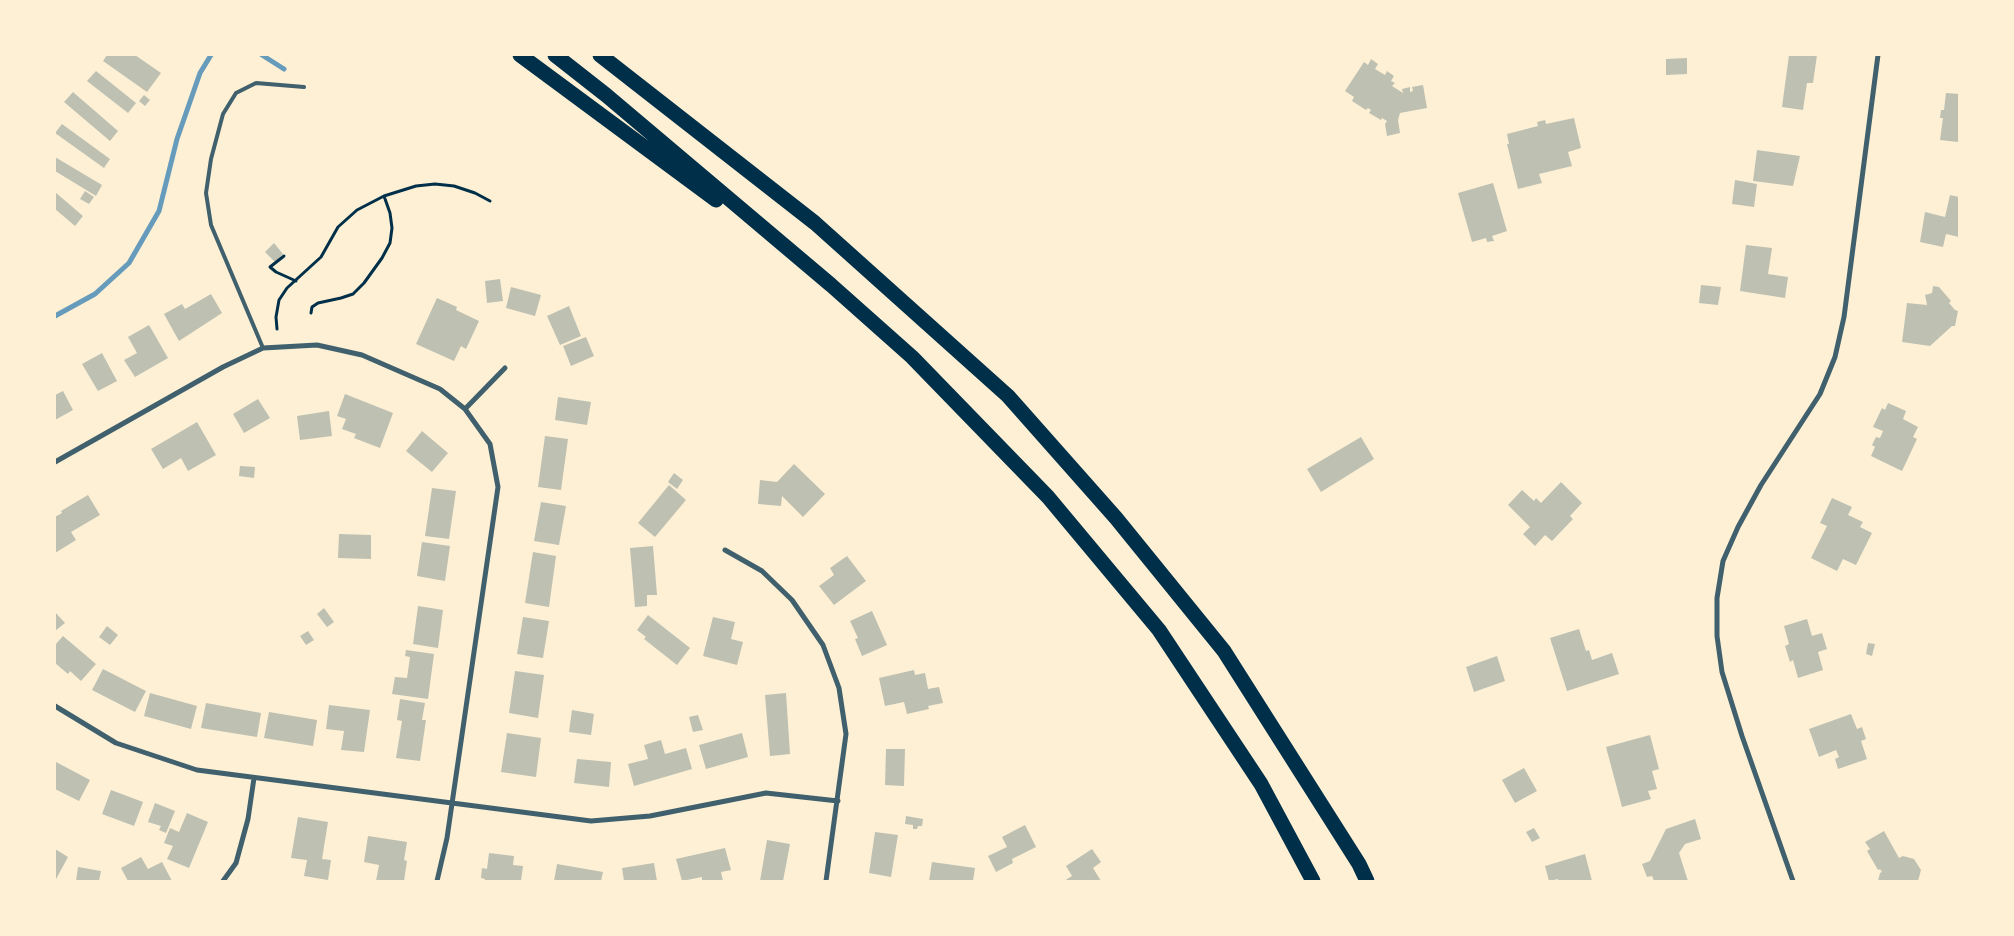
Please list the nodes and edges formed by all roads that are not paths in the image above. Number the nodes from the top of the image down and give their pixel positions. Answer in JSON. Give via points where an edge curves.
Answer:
{"nodes":[{"id":1,"x":520,"y":55,"type":"edge"},
{"id":2,"x":555,"y":55,"type":"edge"},
{"id":3,"x":600,"y":55,"type":"edge"},
{"id":4,"x":1878,"y":55,"type":"edge"},
{"id":5,"x":304,"y":87,"type":"dead end"},
{"id":6,"x":831,"y":285,"type":"junction"},
{"id":7,"x":263,"y":348,"type":"junction"},
{"id":8,"x":504,"y":368,"type":"dead end"},
{"id":9,"x":465,"y":409,"type":"junction"},
{"id":10,"x":55,"y":462,"type":"edge"},
{"id":11,"x":725,"y":550,"type":"dead end"},
{"id":12,"x":55,"y":706,"type":"edge"},
{"id":13,"x":254,"y":778,"type":"junction"},
{"id":14,"x":838,"y":800,"type":"junction"},
{"id":15,"x":452,"y":802,"type":"junction"},
{"id":16,"x":223,"y":881,"type":"edge"},
{"id":17,"x":437,"y":881,"type":"edge"},
{"id":18,"x":826,"y":881,"type":"edge"},
{"id":19,"x":1313,"y":881,"type":"edge"},
{"id":20,"x":1367,"y":881,"type":"edge"},
{"id":21,"x":1792,"y":881,"type":"edge"}],
"edges":[{"from":1,"to":6,"type":"highway"},
{"from":2,"to":6,"type":"highway"},
{"from":3,"to":20,"type":"highway","via":[[815,223],[1008,396],[1116,518],[1224,651]]},
{"from":4,"to":21,"type":"street","via":[[1844,317],[1835,357],[1820,394],[1738,526],[1724,560],[1717,598],[1717,636],[1722,672]]},
{"from":5,"to":7,"type":"lane","via":[[256,83],[236,93],[223,114],[211,159],[206,193],[211,225]]},
{"from":6,"to":19,"type":"highway","via":[[912,357],[1048,497],[1160,630],[1261,784]]},
{"from":7,"to":9,"type":"street","via":[[317,345],[362,355],[440,389]]},
{"from":7,"to":10,"type":"street","via":[[223,367]]},
{"from":8,"to":9,"type":"street"},
{"from":9,"to":15,"type":"street","via":[[490,444],[498,487]]},
{"from":11,"to":14,"type":"street","via":[[762,571],[792,600],[823,645],[839,688],[846,734]]},
{"from":12,"to":13,"type":"street","via":[[116,743],[197,770]]},
{"from":13,"to":15,"type":"street"},
{"from":13,"to":16,"type":"street","via":[[248,819],[236,863]]},
{"from":14,"to":15,"type":"street","via":[[766,793],[650,816],[592,821]]},
{"from":14,"to":18,"type":"street"},
{"from":15,"to":17,"type":"street"}]}
